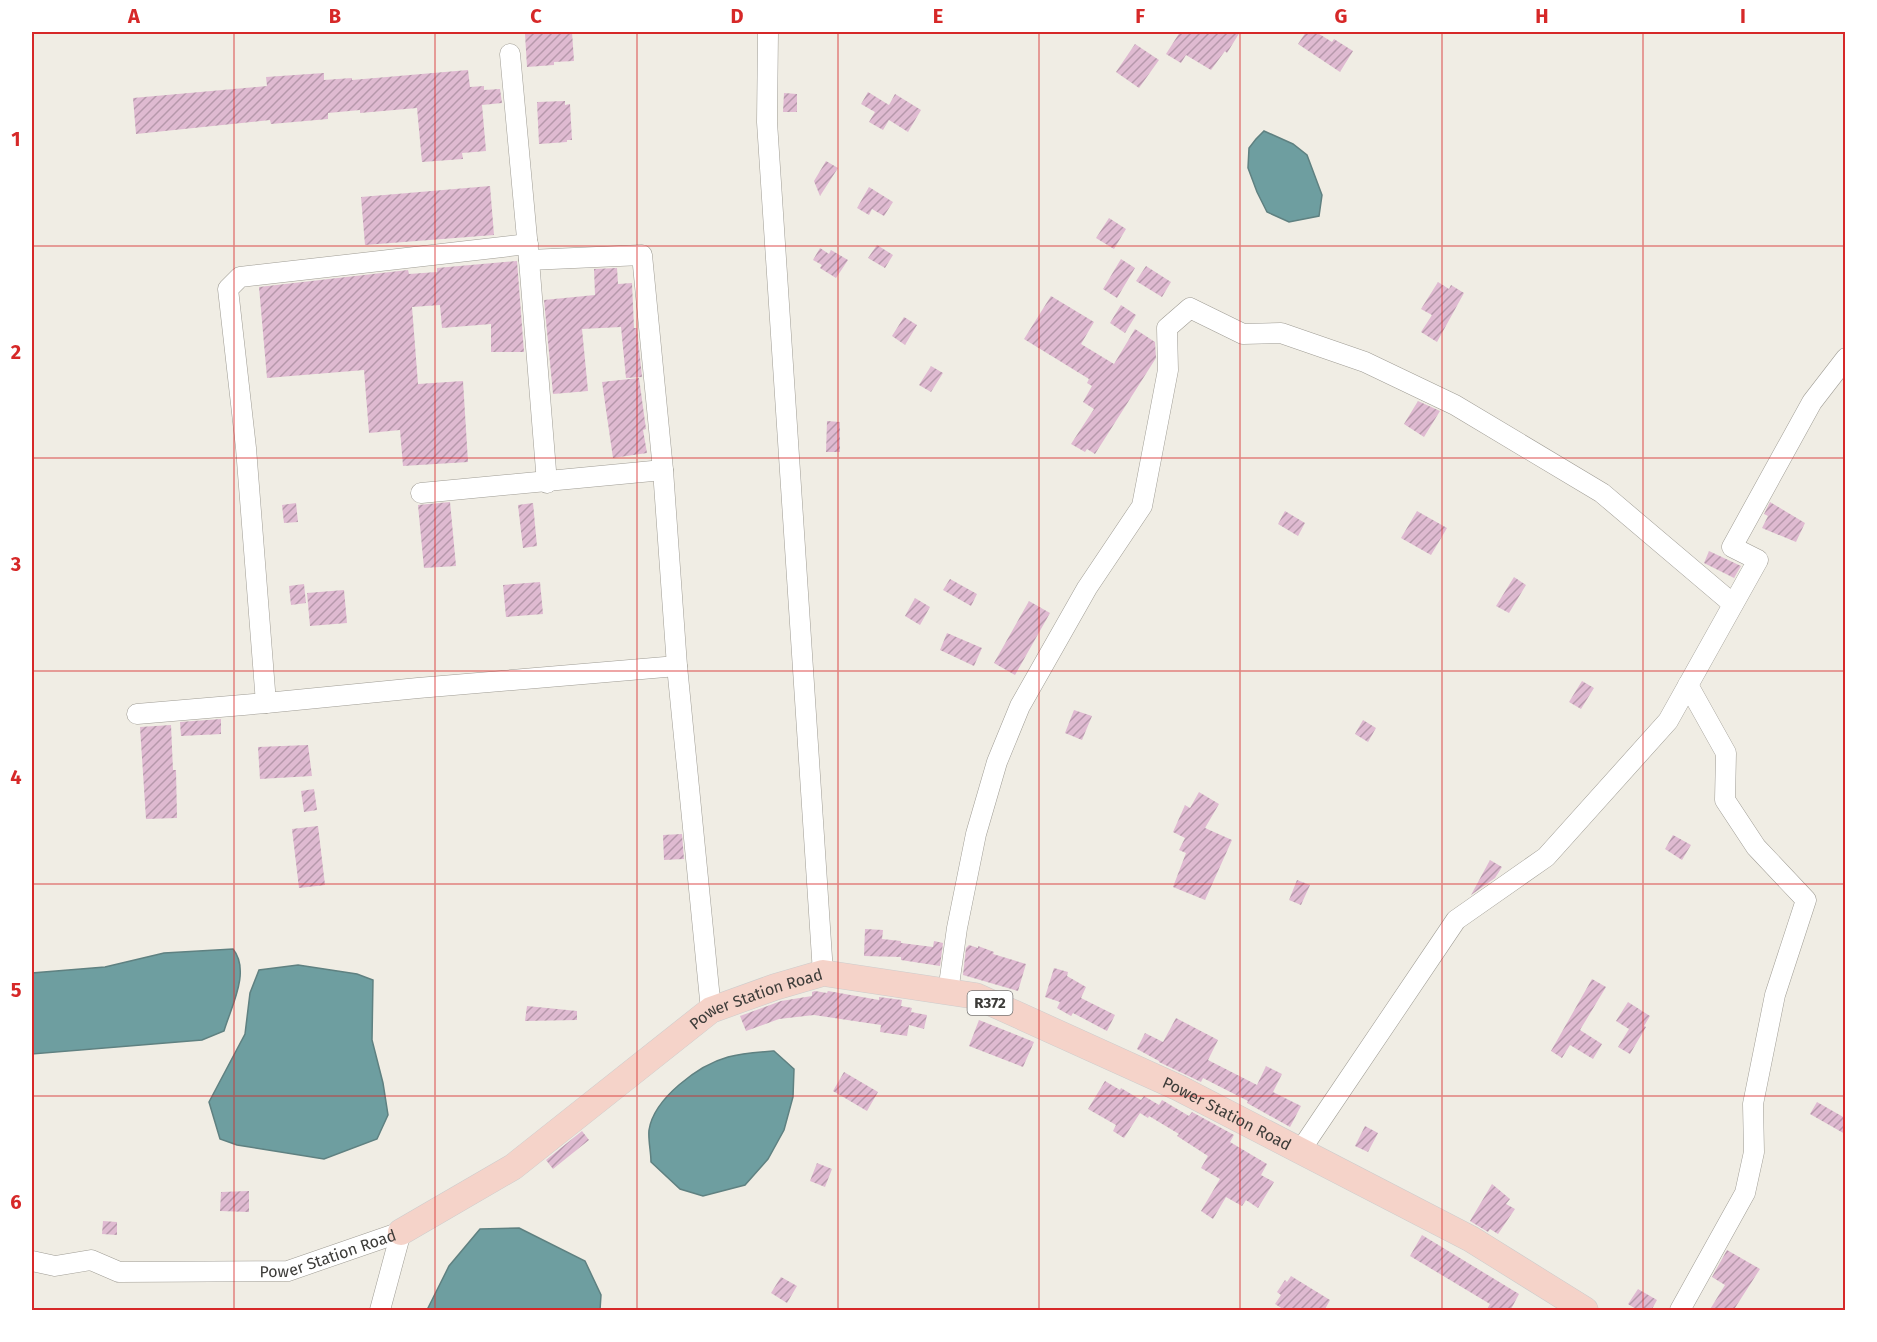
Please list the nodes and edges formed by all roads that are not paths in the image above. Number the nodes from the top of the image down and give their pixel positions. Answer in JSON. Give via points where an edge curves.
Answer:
{"nodes":[{"id":1,"x":768,"y":32,"type":"edge"},
{"id":2,"x":510,"y":54,"type":"dead end"},
{"id":3,"x":528,"y":252,"type":"junction"},
{"id":4,"x":1845,"y":358,"type":"edge"},
{"id":5,"x":663,"y":470,"type":"junction"},
{"id":6,"x":547,"y":483,"type":"junction"},
{"id":7,"x":421,"y":494,"type":"dead end"},
{"id":8,"x":1733,"y":604,"type":"junction"},
{"id":9,"x":677,"y":666,"type":"junction"},
{"id":10,"x":1688,"y":685,"type":"junction"},
{"id":11,"x":266,"y":703,"type":"junction"},
{"id":12,"x":137,"y":714,"type":"dead end"},
{"id":13,"x":823,"y":973,"type":"junction"},
{"id":14,"x":948,"y":992,"type":"junction"},
{"id":15,"x":711,"y":1010,"type":"junction"},
{"id":16,"x":1300,"y":1151,"type":"junction"},
{"id":17,"x":400,"y":1232,"type":"junction"},
{"id":18,"x":32,"y":1261,"type":"edge"},
{"id":19,"x":380,"y":1311,"type":"edge"},
{"id":20,"x":1585,"y":1311,"type":"edge"},
{"id":21,"x":1680,"y":1311,"type":"edge"}],
"edges":[{"from":1,"to":13,"type":"street","via":[[768,133]]},
{"from":2,"to":3,"type":"street"},
{"from":3,"to":5,"type":"street","via":[[642,255]]},
{"from":3,"to":6,"type":"street"},
{"from":3,"to":11,"type":"street","via":[[240,277],[228,289],[246,448]]},
{"from":4,"to":8,"type":"street","via":[[1812,402],[1732,548],[1758,560]]},
{"from":5,"to":6,"type":"street"},
{"from":5,"to":9,"type":"street"},
{"from":6,"to":7,"type":"street"},
{"from":8,"to":10,"type":"street"},
{"from":8,"to":14,"type":"street","via":[[1602,493],[1455,405],[1365,362],[1281,333],[1243,334],[1190,308],[1167,328],[1168,370],[1142,506],[1087,588],[1020,706],[997,762],[976,834]]},
{"from":9,"to":11,"type":"street"},
{"from":9,"to":15,"type":"street"},
{"from":10,"to":16,"type":"street","via":[[1668,721],[1546,857],[1456,920]]},
{"from":10,"to":21,"type":"street","via":[[1726,753],[1725,800],[1756,847],[1806,900],[1775,995],[1753,1104],[1754,1152],[1745,1192]]},
{"from":11,"to":12,"type":"street"},
{"from":13,"to":14,"type":"main road","name":"Power Station Road","number":"R372"},
{"from":13,"to":15,"type":"main road","name":"Power Station Road","number":"R372"},
{"from":14,"to":16,"type":"main road","name":"Power Station Road","number":"R372","via":[[976,996],[1179,1088]]},
{"from":15,"to":17,"type":"main road","name":"Power Station Road","number":"R372","via":[[513,1167]]},
{"from":16,"to":20,"type":"main road","name":"Power Station Road","number":"R372","via":[[1471,1239]]},
{"from":17,"to":18,"type":"street","name":"Power Station Road","via":[[288,1271],[119,1272],[91,1260],[55,1266]]},
{"from":17,"to":19,"type":"street"}]}
